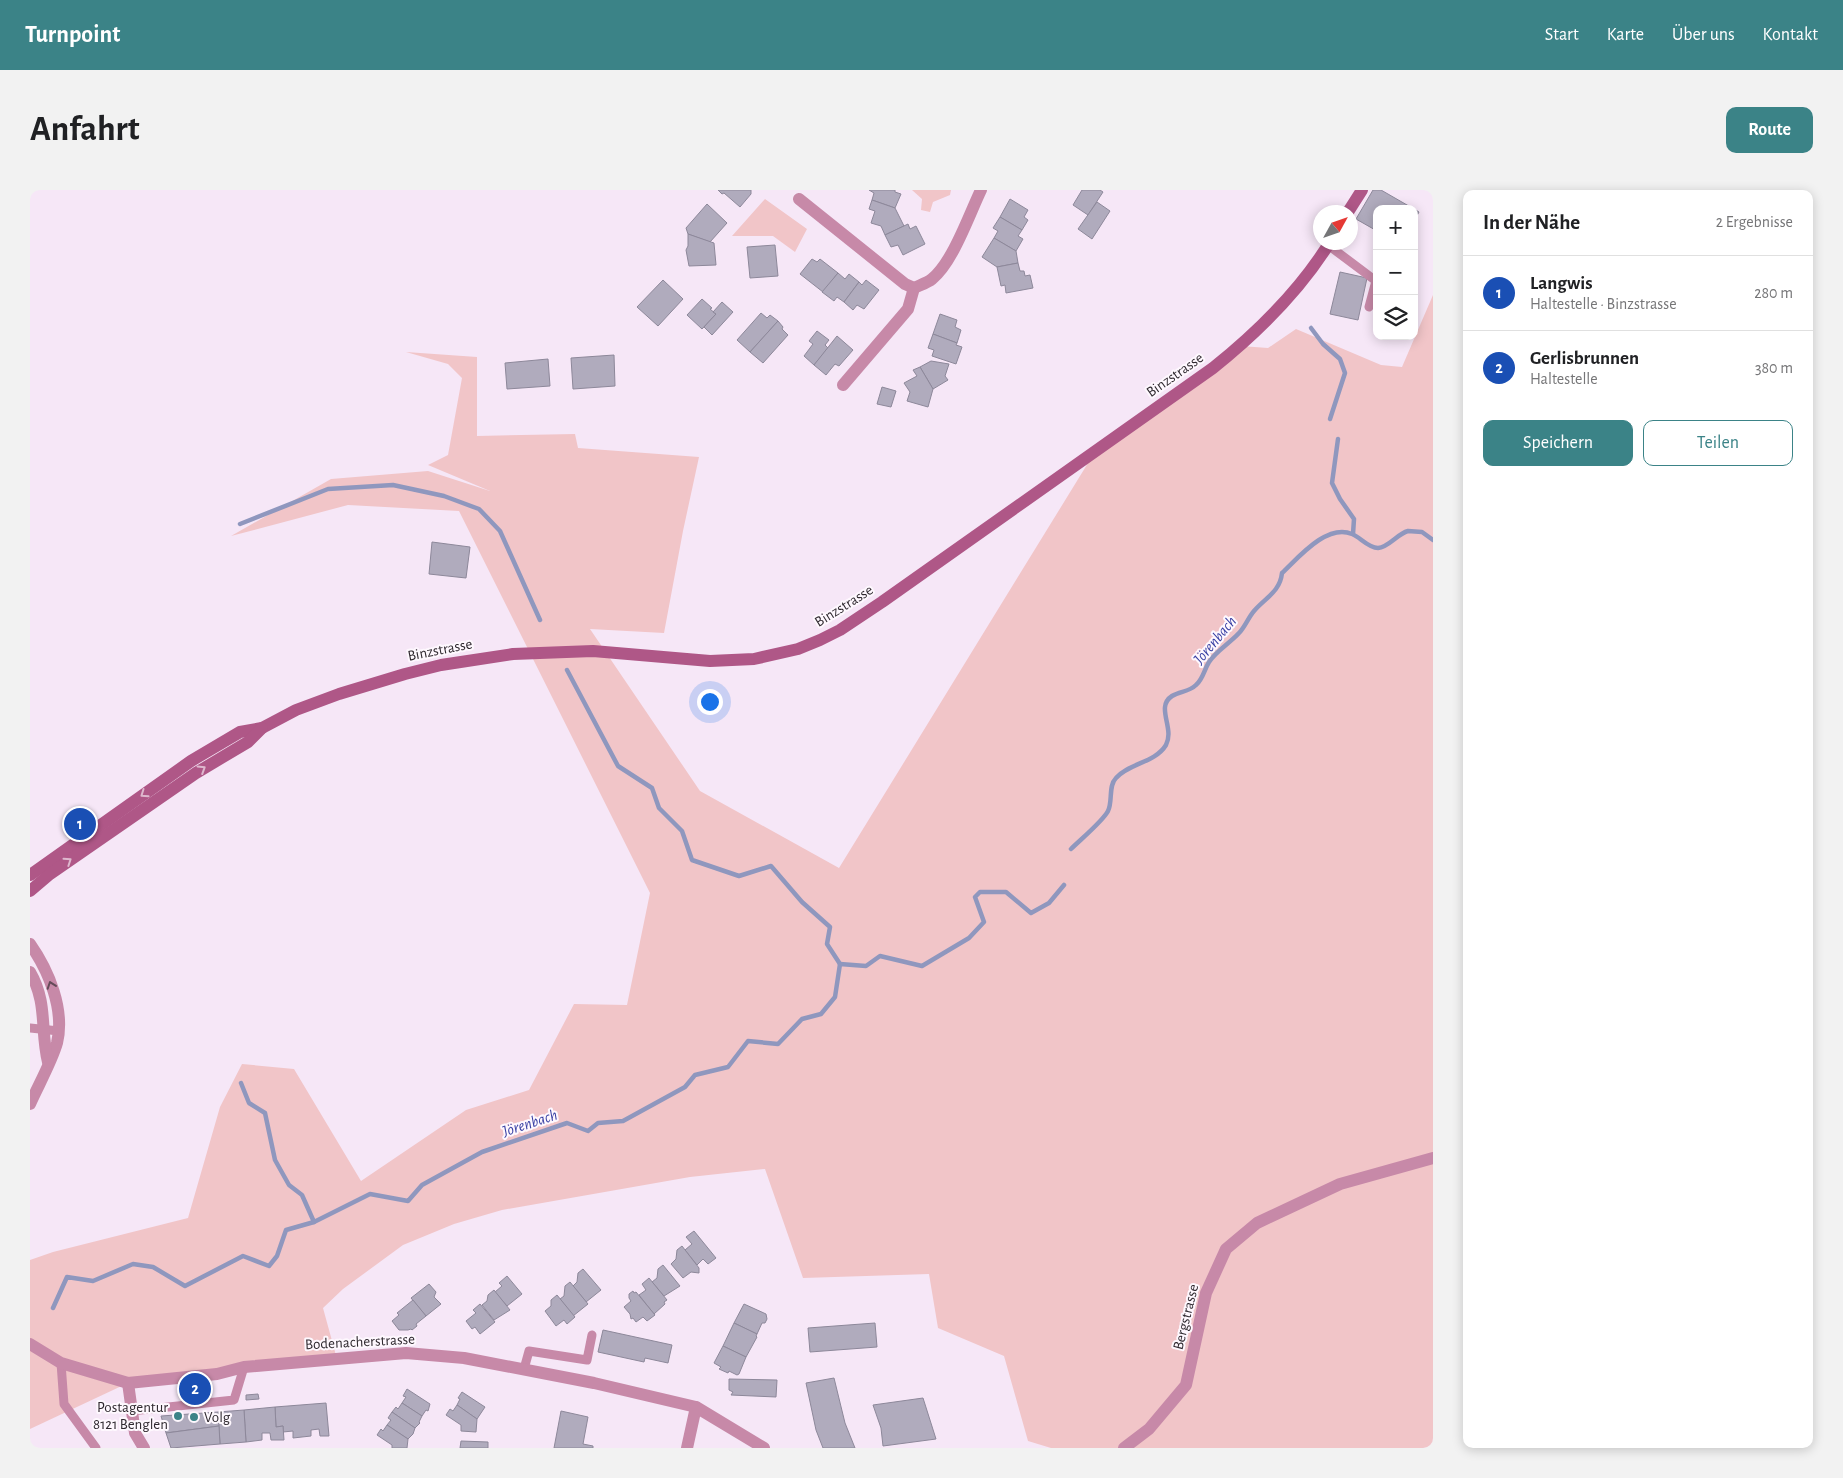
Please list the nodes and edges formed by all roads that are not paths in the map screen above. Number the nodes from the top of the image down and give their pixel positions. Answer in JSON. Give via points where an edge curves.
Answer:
{"nodes":[{"id":1,"x":981,"y":190,"type":"edge"},
{"id":2,"x":1362,"y":190,"type":"edge"},
{"id":3,"x":799,"y":199,"type":"dead end"},
{"id":4,"x":1352,"y":205,"type":"edge"},
{"id":5,"x":1325,"y":250,"type":"edge"},
{"id":6,"x":1337,"y":250,"type":"edge"},
{"id":7,"x":914,"y":288,"type":"junction"},
{"id":8,"x":1369,"y":307,"type":"dead end"},
{"id":9,"x":843,"y":385,"type":"dead end"},
{"id":10,"x":262,"y":728,"type":"junction"},
{"id":11,"x":30,"y":875,"type":"edge"},
{"id":12,"x":30,"y":891,"type":"edge"},
{"id":13,"x":30,"y":944,"type":"edge"},
{"id":14,"x":30,"y":972,"type":"edge"},
{"id":15,"x":34,"y":1030,"type":"edge"},
{"id":16,"x":59,"y":1031,"type":"junction"},
{"id":17,"x":48,"y":1062,"type":"junction"},
{"id":18,"x":30,"y":1104,"type":"edge"},
{"id":19,"x":1433,"y":1158,"type":"edge"},
{"id":20,"x":592,"y":1336,"type":"dead end"},
{"id":21,"x":30,"y":1344,"type":"edge"},
{"id":22,"x":61,"y":1363,"type":"junction"},
{"id":23,"x":244,"y":1367,"type":"junction"},
{"id":24,"x":524,"y":1369,"type":"junction"},
{"id":25,"x":128,"y":1383,"type":"junction"},
{"id":26,"x":696,"y":1407,"type":"junction"},
{"id":27,"x":131,"y":1410,"type":"junction"},
{"id":28,"x":96,"y":1448,"type":"edge"},
{"id":29,"x":144,"y":1448,"type":"edge"},
{"id":30,"x":687,"y":1448,"type":"edge"},
{"id":31,"x":764,"y":1448,"type":"edge"},
{"id":32,"x":1124,"y":1448,"type":"edge"}],
"edges":[{"from":1,"to":7,"type":"street","via":[[965,228],[941,269],[931,280]]},
{"from":2,"to":4,"type":"main road"},
{"from":3,"to":7,"type":"street"},
{"from":5,"to":10,"type":"main road","name":"Binzstrasse","via":[[1272,317],[1213,368],[882,602],[820,640],[777,655],[733,661],[593,651],[474,659],[405,674],[339,694],[296,710]]},
{"from":6,"to":8,"type":"lane","via":[[1376,281]]},
{"from":7,"to":9,"type":"street","via":[[908,309]]},
{"from":10,"to":11,"type":"main road","name":"Binzstrasse","one_way":true,"via":[[240,732],[191,761]]},
{"from":12,"to":10,"type":"main road","name":"Binzstrasse","one_way":true,"via":[[102,837],[248,742]]},
{"from":16,"to":13,"type":"street","one_way":true,"via":[[54,995],[47,974]]},
{"from":14,"to":15,"type":"street","via":[[41,1000]]},
{"from":15,"to":16,"type":"lane"},
{"from":15,"to":17,"type":"street","via":[[44,1044]]},
{"from":16,"to":17,"type":"street"},
{"from":17,"to":18,"type":"street"},
{"from":19,"to":32,"type":"street","name":"Bergstrasse","via":[[1340,1184],[1258,1223],[1226,1249],[1206,1294],[1186,1386],[1150,1429]]},
{"from":20,"to":24,"type":"lane","via":[[587,1360],[529,1351]]},
{"from":21,"to":22,"type":"street","name":"Bodenacherstrasse"},
{"from":22,"to":25,"type":"street","name":"Bodenacherstrasse"},
{"from":22,"to":28,"type":"lane","via":[[64,1404]]},
{"from":23,"to":24,"type":"street","name":"Bodenacherstrasse","via":[[406,1353],[464,1358]]},
{"from":23,"to":25,"type":"street","name":"Bodenacherstrasse","via":[[217,1374]]},
{"from":23,"to":27,"type":"lane","via":[[234,1400]]},
{"from":24,"to":26,"type":"street","name":"Bodenacherstrasse"},
{"from":25,"to":27,"type":"street"},
{"from":26,"to":30,"type":"street"},
{"from":26,"to":31,"type":"street","name":"Bodenacherstrasse"},
{"from":27,"to":29,"type":"street","via":[[135,1433]]}]}
